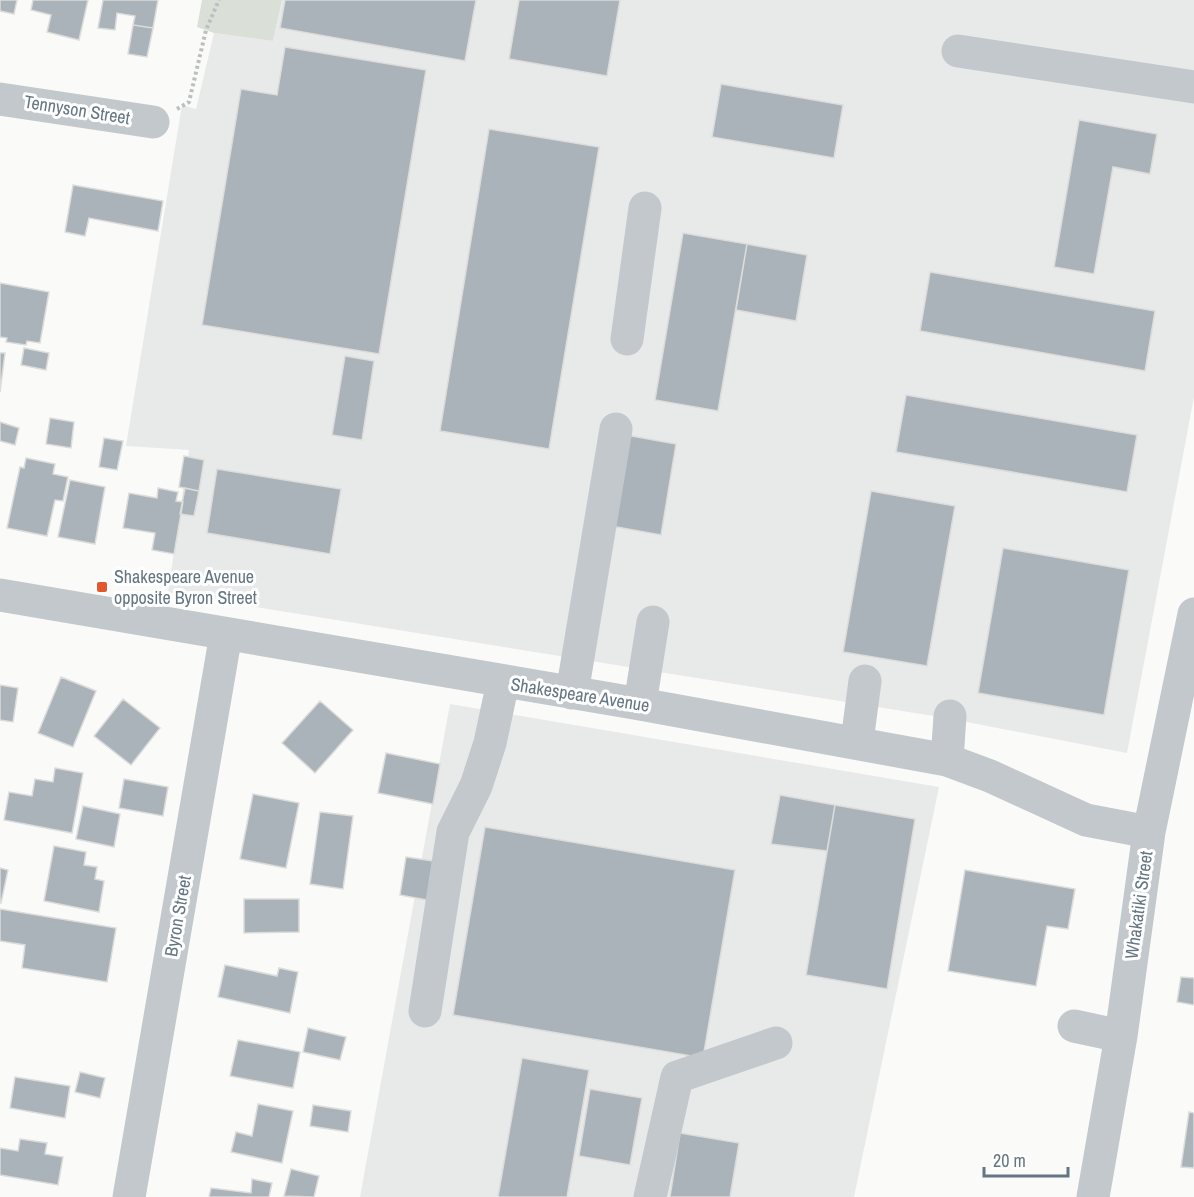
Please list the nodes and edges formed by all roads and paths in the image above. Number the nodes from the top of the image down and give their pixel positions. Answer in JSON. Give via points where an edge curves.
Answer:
{"nodes":[{"id":1,"x":219,"y":0,"type":"edge"},
{"id":2,"x":958,"y":51,"type":"dead end"},
{"id":3,"x":1194,"y":87,"type":"edge"},
{"id":4,"x":0,"y":99,"type":"edge"},
{"id":5,"x":153,"y":122,"type":"joint"},
{"id":6,"x":645,"y":208,"type":"dead end"},
{"id":7,"x":627,"y":339,"type":"dead end"},
{"id":8,"x":616,"y":429,"type":"dead end"},
{"id":9,"x":0,"y":595,"type":"edge"},
{"id":10,"x":1194,"y":614,"type":"edge"},
{"id":11,"x":654,"y":622,"type":"dead end"},
{"id":12,"x":226,"y":634,"type":"junction"},
{"id":13,"x":865,"y":681,"type":"dead end"},
{"id":14,"x":503,"y":682,"type":"junction"},
{"id":15,"x":572,"y":693,"type":"junction"},
{"id":16,"x":640,"y":704,"type":"junction"},
{"id":17,"x":950,"y":716,"type":"dead end"},
{"id":18,"x":857,"y":741,"type":"junction"},
{"id":19,"x":947,"y":760,"type":"junction"},
{"id":20,"x":1149,"y":832,"type":"junction"},
{"id":21,"x":425,"y":1011,"type":"dead end"},
{"id":22,"x":1074,"y":1026,"type":"dead end"},
{"id":23,"x":1121,"y":1036,"type":"junction"},
{"id":24,"x":776,"y":1043,"type":"dead end"},
{"id":25,"x":129,"y":1197,"type":"edge"},
{"id":26,"x":650,"y":1197,"type":"edge"},
{"id":27,"x":1094,"y":1197,"type":"edge"}],
"edges":[{"from":1,"to":5,"type":"path","via":[[206,30],[189,102]]},
{"from":2,"to":3,"type":"street"},
{"from":4,"to":5,"type":"street","name":"Tennyson Street"},
{"from":6,"to":7,"type":"street"},
{"from":8,"to":15,"type":"street"},
{"from":9,"to":12,"type":"street","name":"Shakespeare Avenue"},
{"from":10,"to":20,"type":"street","name":"Whakatiki Street"},
{"from":11,"to":16,"type":"street"},
{"from":12,"to":14,"type":"street","name":"Shakespeare Avenue"},
{"from":12,"to":25,"type":"street","name":"Byron Street"},
{"from":13,"to":18,"type":"street"},
{"from":14,"to":15,"type":"street","name":"Shakespeare Avenue"},
{"from":14,"to":21,"type":"street","via":[[476,786],[453,832]]},
{"from":15,"to":16,"type":"street","name":"Shakespeare Avenue"},
{"from":16,"to":18,"type":"street","name":"Shakespeare Avenue"},
{"from":17,"to":19,"type":"street"},
{"from":18,"to":19,"type":"street","name":"Shakespeare Avenue"},
{"from":19,"to":20,"type":"street","name":"Shakespeare Avenue","via":[[1086,820]]},
{"from":20,"to":23,"type":"street","name":"Whakatiki Street"},
{"from":22,"to":23,"type":"street"},
{"from":23,"to":27,"type":"street","name":"Whakatiki Street"},
{"from":24,"to":26,"type":"street","via":[[677,1077]]}]}
